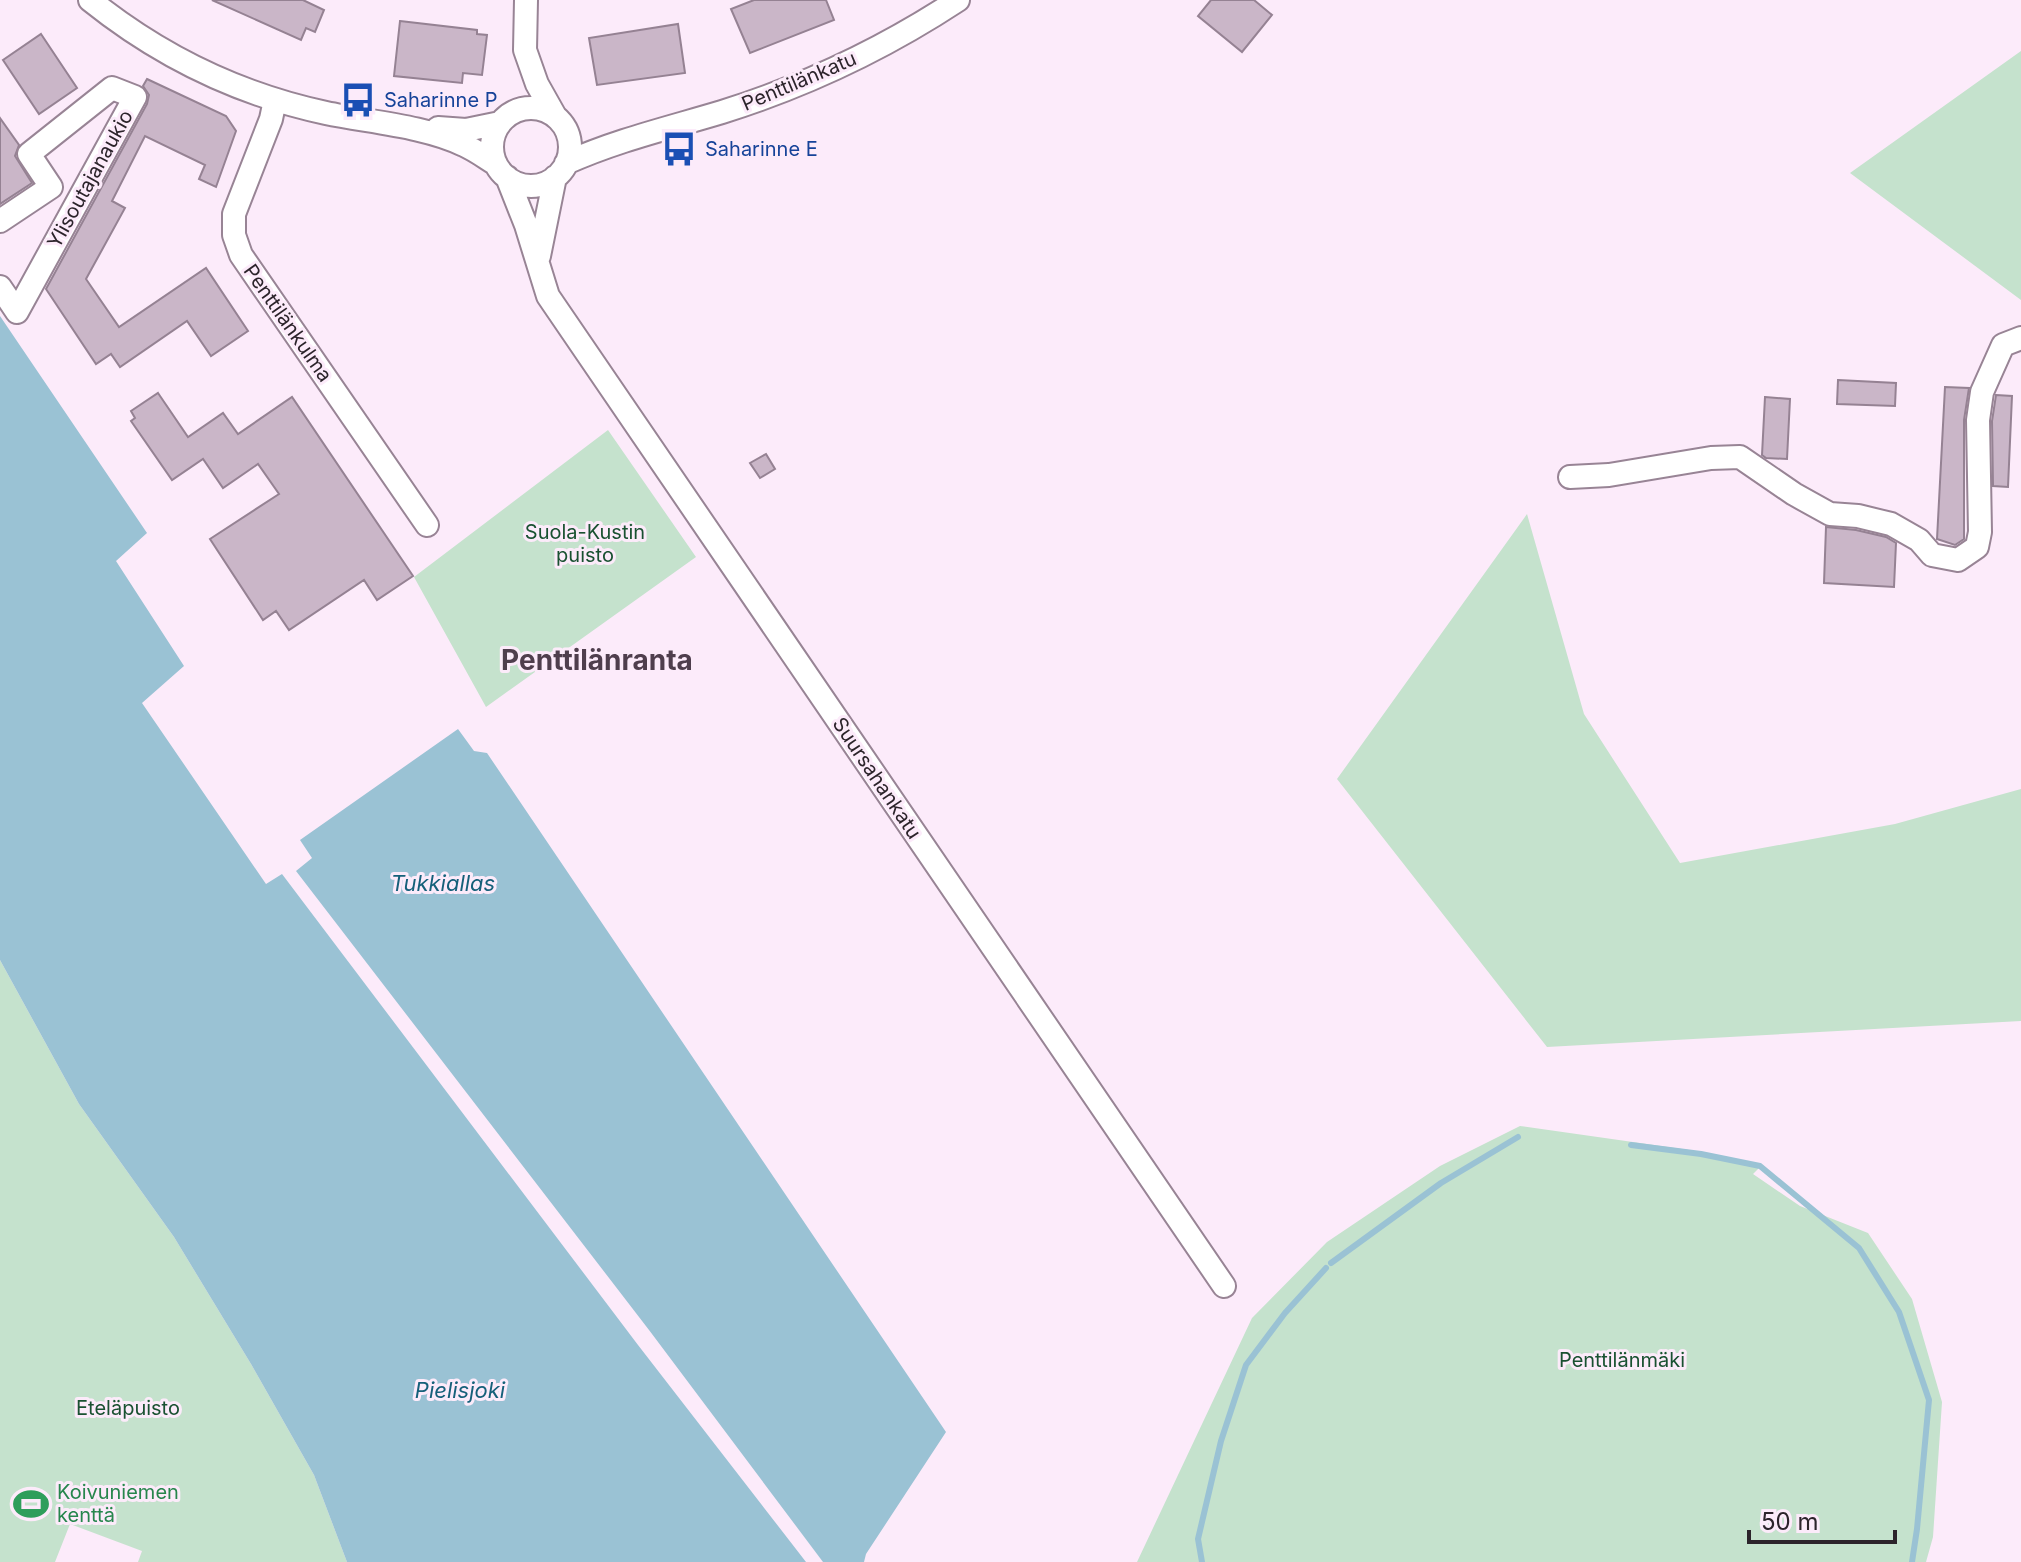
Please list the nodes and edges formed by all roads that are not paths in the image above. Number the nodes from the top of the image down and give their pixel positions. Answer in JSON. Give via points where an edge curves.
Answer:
{"nodes":[{"id":1,"x":90,"y":0,"type":"edge"},
{"id":2,"x":526,"y":0,"type":"edge"},
{"id":3,"x":958,"y":0,"type":"edge"},
{"id":4,"x":525,"y":50,"type":"junction"},
{"id":5,"x":275,"y":100,"type":"junction"},
{"id":6,"x":507,"y":117,"type":"junction"},
{"id":7,"x":560,"y":123,"type":"junction"},
{"id":8,"x":402,"y":127,"type":"junction"},
{"id":9,"x":630,"y":138,"type":"junction"},
{"id":10,"x":501,"y":170,"type":"junction"},
{"id":11,"x":561,"y":170,"type":"junction"},
{"id":12,"x":0,"y":221,"type":"edge"},
{"id":13,"x":538,"y":265,"type":"junction"},
{"id":14,"x":0,"y":287,"type":"edge"},
{"id":15,"x":2021,"y":338,"type":"edge"},
{"id":16,"x":1570,"y":477,"type":"dead end"},
{"id":17,"x":427,"y":525,"type":"dead end"},
{"id":18,"x":1224,"y":1286,"type":"dead end"}],
"edges":[{"from":1,"to":5,"type":"street","via":[[148,42],[210,77]]},
{"from":2,"to":4,"type":"street"},
{"from":3,"to":9,"type":"street","name":"Penttilänkatu","via":[[890,41],[787,89]]},
{"from":4,"to":6,"type":"street","via":[[523,86]]},
{"from":4,"to":7,"type":"street"},
{"from":5,"to":8,"type":"street"},
{"from":5,"to":17,"type":"street","name":"Penttilänkulma","via":[[234,214],[241,255]]},
{"from":6,"to":7,"type":"street","via":[[539,109]]},
{"from":6,"to":8,"type":"street","via":[[466,130]]},
{"from":6,"to":10,"type":"street","via":[[493,138],[493,156]]},
{"from":7,"to":9,"type":"street"},
{"from":7,"to":11,"type":"street","via":[[570,147]]},
{"from":8,"to":10,"type":"street","via":[[463,144]]},
{"from":9,"to":11,"type":"street","name":"Penttilänkatu"},
{"from":10,"to":11,"type":"street","via":[[531,186],[548,182]]},
{"from":10,"to":13,"type":"street","name":"Suursahankatu"},
{"from":11,"to":13,"type":"street"},
{"from":12,"to":14,"type":"street","name":"Ylisoutajanaukio","via":[[51,187],[29,154],[112,88],[135,97],[17,312]]},
{"from":13,"to":18,"type":"street","name":"Suursahankatu","via":[[548,296]]},
{"from":15,"to":16,"type":"street","via":[[2003,345],[1982,392],[1980,532],[1977,547],[1958,560],[1932,555],[1919,540],[1891,524],[1830,514],[1740,457]]}]}
